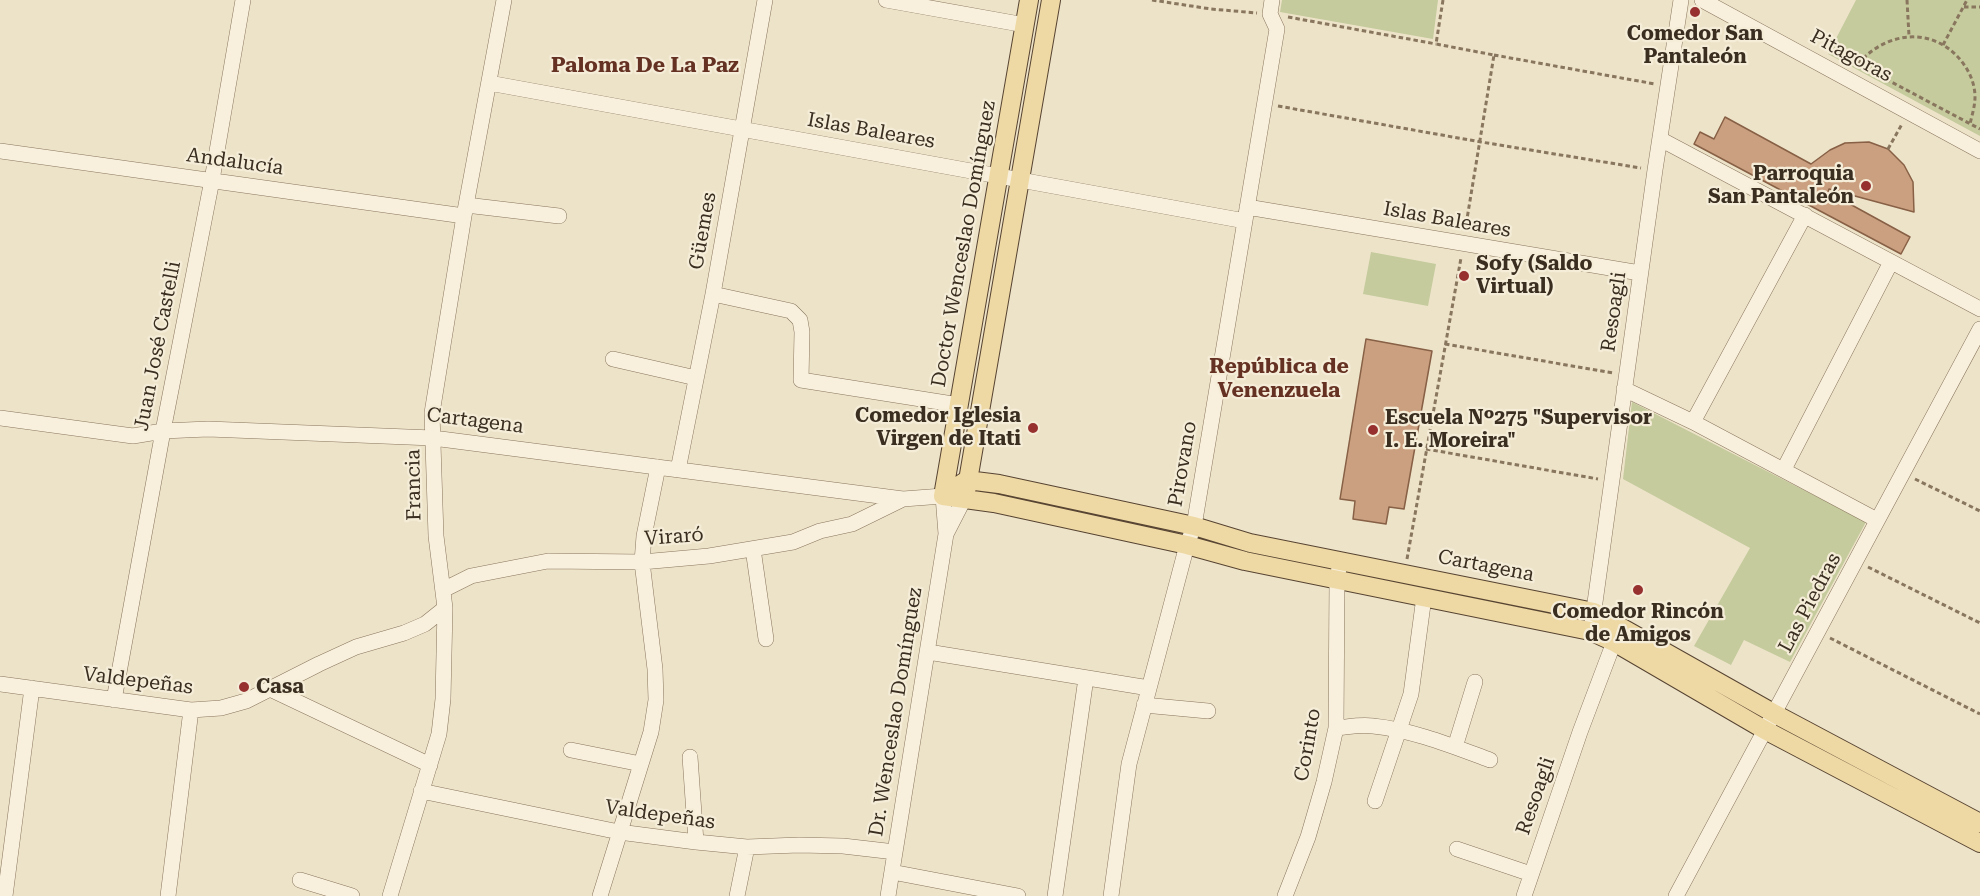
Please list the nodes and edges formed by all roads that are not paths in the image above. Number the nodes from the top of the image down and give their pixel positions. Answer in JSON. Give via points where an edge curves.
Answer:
{"nodes":[{"id":1,"x":243,"y":0,"type":"edge"},
{"id":2,"x":504,"y":0,"type":"edge"},
{"id":3,"x":765,"y":0,"type":"edge"},
{"id":4,"x":886,"y":0,"type":"edge"},
{"id":5,"x":1029,"y":0,"type":"edge"},
{"id":6,"x":1051,"y":0,"type":"edge"},
{"id":7,"x":1681,"y":0,"type":"edge"},
{"id":8,"x":1702,"y":0,"type":"edge"},
{"id":9,"x":1271,"y":7,"type":"edge"},
{"id":10,"x":1025,"y":25,"type":"junction"},
{"id":11,"x":489,"y":83,"type":"junction"},
{"id":12,"x":743,"y":129,"type":"junction"},
{"id":13,"x":1660,"y":139,"type":"junction"},
{"id":14,"x":0,"y":151,"type":"edge"},
{"id":15,"x":1980,"y":151,"type":"edge"},
{"id":16,"x":998,"y":176,"type":"junction"},
{"id":17,"x":212,"y":180,"type":"junction"},
{"id":18,"x":1019,"y":180,"type":"junction"},
{"id":19,"x":465,"y":211,"type":"junction"},
{"id":20,"x":1246,"y":214,"type":"junction"},
{"id":21,"x":1804,"y":215,"type":"junction"},
{"id":22,"x":560,"y":216,"type":"dead end"},
{"id":23,"x":1891,"y":262,"type":"junction"},
{"id":24,"x":1640,"y":273,"type":"junction"},
{"id":25,"x":713,"y":294,"type":"junction"},
{"id":26,"x":1980,"y":309,"type":"edge"},
{"id":27,"x":1980,"y":328,"type":"edge"},
{"id":28,"x":612,"y":358,"type":"dead end"},
{"id":29,"x":696,"y":378,"type":"junction"},
{"id":30,"x":1625,"y":382,"type":"junction"},
{"id":31,"x":959,"y":405,"type":"junction"},
{"id":32,"x":0,"y":418,"type":"edge"},
{"id":33,"x":1693,"y":422,"type":"junction"},
{"id":34,"x":162,"y":431,"type":"junction"},
{"id":35,"x":433,"y":438,"type":"junction"},
{"id":36,"x":658,"y":467,"type":"junction"},
{"id":37,"x":1784,"y":469,"type":"junction"},
{"id":38,"x":678,"y":470,"type":"junction"},
{"id":39,"x":967,"y":480,"type":"junction"},
{"id":40,"x":943,"y":496,"type":"junction"},
{"id":41,"x":964,"y":499,"type":"junction"},
{"id":42,"x":903,"y":500,"type":"junction"},
{"id":43,"x":1877,"y":519,"type":"junction"},
{"id":44,"x":1194,"y":526,"type":"junction"},
{"id":45,"x":946,"y":534,"type":"junction"},
{"id":46,"x":1187,"y":545,"type":"junction"},
{"id":47,"x":753,"y":549,"type":"junction"},
{"id":48,"x":1341,"y":560,"type":"junction"},
{"id":49,"x":642,"y":562,"type":"junction"},
{"id":50,"x":1337,"y":580,"type":"junction"},
{"id":51,"x":443,"y":590,"type":"junction"},
{"id":52,"x":1424,"y":597,"type":"junction"},
{"id":53,"x":445,"y":608,"type":"junction"},
{"id":54,"x":1594,"y":612,"type":"junction"},
{"id":55,"x":1590,"y":631,"type":"junction"},
{"id":56,"x":766,"y":639,"type":"dead end"},
{"id":57,"x":1614,"y":642,"type":"junction"},
{"id":58,"x":927,"y":652,"type":"junction"},
{"id":59,"x":1086,"y":678,"type":"junction"},
{"id":60,"x":1475,"y":682,"type":"dead end"},
{"id":61,"x":0,"y":684,"type":"edge"},
{"id":62,"x":32,"y":688,"type":"junction"},
{"id":63,"x":1149,"y":688,"type":"junction"},
{"id":64,"x":270,"y":689,"type":"junction"},
{"id":65,"x":114,"y":700,"type":"junction"},
{"id":66,"x":1144,"y":705,"type":"junction"},
{"id":67,"x":191,"y":710,"type":"junction"},
{"id":68,"x":1208,"y":711,"type":"dead end"},
{"id":69,"x":1775,"y":714,"type":"junction"},
{"id":70,"x":1336,"y":728,"type":"junction"},
{"id":71,"x":1398,"y":730,"type":"junction"},
{"id":72,"x":1766,"y":730,"type":"junction"},
{"id":73,"x":1455,"y":747,"type":"junction"},
{"id":74,"x":571,"y":750,"type":"dead end"},
{"id":75,"x":690,"y":757,"type":"dead end"},
{"id":76,"x":1490,"y":760,"type":"dead end"},
{"id":77,"x":641,"y":764,"type":"junction"},
{"id":78,"x":430,"y":765,"type":"junction"},
{"id":79,"x":421,"y":791,"type":"junction"},
{"id":80,"x":1375,"y":801,"type":"dead end"},
{"id":81,"x":1977,"y":827,"type":"edge"},
{"id":82,"x":619,"y":832,"type":"junction"},
{"id":83,"x":696,"y":842,"type":"junction"},
{"id":84,"x":747,"y":847,"type":"junction"},
{"id":85,"x":1457,"y":849,"type":"dead end"},
{"id":86,"x":895,"y":852,"type":"junction"},
{"id":87,"x":892,"y":872,"type":"junction"},
{"id":88,"x":1531,"y":874,"type":"junction"},
{"id":89,"x":300,"y":880,"type":"dead end"},
{"id":90,"x":5,"y":896,"type":"edge"},
{"id":91,"x":168,"y":896,"type":"edge"},
{"id":92,"x":352,"y":896,"type":"edge"},
{"id":93,"x":390,"y":896,"type":"edge"},
{"id":94,"x":600,"y":896,"type":"edge"},
{"id":95,"x":736,"y":896,"type":"edge"},
{"id":96,"x":888,"y":896,"type":"edge"},
{"id":97,"x":1018,"y":896,"type":"edge"},
{"id":98,"x":1055,"y":896,"type":"edge"},
{"id":99,"x":1111,"y":896,"type":"edge"},
{"id":100,"x":1285,"y":896,"type":"edge"},
{"id":101,"x":1524,"y":896,"type":"edge"},
{"id":102,"x":1676,"y":896,"type":"edge"}],
"edges":[{"from":1,"to":17,"type":"street","name":"Juan José Castelli"},
{"from":2,"to":11,"type":"street","name":"Francia"},
{"from":3,"to":12,"type":"street","name":"Güemes"},
{"from":4,"to":10,"type":"street"},
{"from":5,"to":10,"type":"main road","name":"Doctor Wenceslao Domínguez"},
{"from":6,"to":18,"type":"main road"},
{"from":7,"to":13,"type":"street","name":"Resoagli"},
{"from":8,"to":15,"type":"street","name":"Pitagoras"},
{"from":9,"to":20,"type":"street","name":"Pirovano","via":[[1277,29]]},
{"from":10,"to":16,"type":"main road","name":"Doctor Wenceslao Domínguez"},
{"from":11,"to":12,"type":"street","name":"Islas Baleares"},
{"from":11,"to":19,"type":"street","name":"Francia"},
{"from":12,"to":16,"type":"street","name":"Islas Baleares"},
{"from":12,"to":25,"type":"street","name":"Güemes"},
{"from":13,"to":21,"type":"street"},
{"from":13,"to":24,"type":"street","name":"Resoagli"},
{"from":14,"to":17,"type":"street","name":"Andalucía"},
{"from":16,"to":18,"type":"street","name":"Islas Baleares"},
{"from":16,"to":31,"type":"main road","name":"Doctor Wenceslao Domínguez"},
{"from":17,"to":19,"type":"street","name":"Andalucía"},
{"from":17,"to":34,"type":"street","name":"Juan José Castelli"},
{"from":18,"to":20,"type":"street","name":"Islas Baleares"},
{"from":18,"to":39,"type":"main road"},
{"from":19,"to":22,"type":"street","name":"Andalucía"},
{"from":19,"to":35,"type":"street","name":"Francia","via":[[432,413]]},
{"from":20,"to":24,"type":"street","name":"Islas Baleares"},
{"from":20,"to":44,"type":"street","name":"Pirovano"},
{"from":21,"to":23,"type":"street"},
{"from":21,"to":33,"type":"street"},
{"from":23,"to":26,"type":"street"},
{"from":23,"to":37,"type":"street"},
{"from":24,"to":30,"type":"street","name":"Resoagli"},
{"from":25,"to":29,"type":"street","name":"Güemes"},
{"from":25,"to":31,"type":"street","via":[[791,311],[800,320],[802,333],[801,380]]},
{"from":27,"to":43,"type":"street","name":"Las Piedras"},
{"from":28,"to":29,"type":"street"},
{"from":29,"to":38,"type":"street","name":"Güemes"},
{"from":30,"to":33,"type":"street"},
{"from":30,"to":54,"type":"street","name":"Resoagli"},
{"from":31,"to":40,"type":"main road","name":"Doctor Wenceslao Domínguez"},
{"from":32,"to":34,"type":"street","name":"Cartagena","via":[[133,436]]},
{"from":33,"to":37,"type":"street"},
{"from":34,"to":35,"type":"street","name":"Cartagena","via":[[208,429]]},
{"from":34,"to":65,"type":"street","name":"Juan José Castelli"},
{"from":35,"to":36,"type":"street","name":"Cartagena"},
{"from":35,"to":51,"type":"street","name":"Francia","via":[[436,536]]},
{"from":36,"to":38,"type":"street","name":"Cartagena"},
{"from":36,"to":49,"type":"street"},
{"from":37,"to":43,"type":"street"},
{"from":38,"to":42,"type":"street","name":"Cartagena"},
{"from":39,"to":40,"type":"main road","name":"Cartagena"},
{"from":39,"to":41,"type":"main road"},
{"from":39,"to":44,"type":"main road","name":"Cartagena"},
{"from":40,"to":41,"type":"main road","name":"Cartagena"},
{"from":40,"to":42,"type":"street","name":"Cartagena"},
{"from":40,"to":45,"type":"street","name":"Dr. Wenceslao Domínguez"},
{"from":41,"to":45,"type":"street","name":"Dr. Wenceslao Domínguez"},
{"from":41,"to":46,"type":"main road","name":"Cartagena"},
{"from":42,"to":47,"type":"street","name":"Viraró","via":[[852,524],[793,542]]},
{"from":43,"to":69,"type":"street","name":"Las Piedras"},
{"from":44,"to":46,"type":"street","name":"Pirovano"},
{"from":44,"to":48,"type":"main road","name":"Cartagena","via":[[1251,543]]},
{"from":45,"to":58,"type":"street","name":"Dr. Wenceslao Domínguez"},
{"from":46,"to":50,"type":"main road","name":"Cartagena"},
{"from":46,"to":63,"type":"street","name":"Pirovano"},
{"from":47,"to":49,"type":"street","name":"Viraró"},
{"from":47,"to":56,"type":"street"},
{"from":48,"to":50,"type":"street","name":"Corinto"},
{"from":48,"to":54,"type":"main road","name":"Cartagena"},
{"from":49,"to":51,"type":"street","name":"Viraró","via":[[548,561],[471,576]]},
{"from":49,"to":77,"type":"street","via":[[656,700]]},
{"from":50,"to":52,"type":"main road","name":"Cartagena"},
{"from":50,"to":70,"type":"street","name":"Corinto"},
{"from":51,"to":53,"type":"street","name":"Francia"},
{"from":52,"to":55,"type":"main road","name":"Cartagena"},
{"from":52,"to":71,"type":"street","via":[[1411,694]]},
{"from":53,"to":64,"type":"street","via":[[425,624],[356,647]]},
{"from":53,"to":78,"type":"street","name":"Francia","via":[[443,699]]},
{"from":54,"to":55,"type":"street","name":"Resoagli"},
{"from":54,"to":69,"type":"main road","name":"Cartagena"},
{"from":55,"to":57,"type":"main road","name":"Cartagena"},
{"from":57,"to":72,"type":"main road","name":"Cartagena"},
{"from":57,"to":88,"type":"street","name":"Resoagli"},
{"from":58,"to":59,"type":"street"},
{"from":58,"to":86,"type":"street","name":"Dr. Wenceslao Domínguez"},
{"from":59,"to":63,"type":"street"},
{"from":59,"to":98,"type":"street"},
{"from":60,"to":73,"type":"street"},
{"from":61,"to":62,"type":"street","name":"Valdepeñas"},
{"from":62,"to":65,"type":"street","name":"Valdepeñas"},
{"from":62,"to":90,"type":"street"},
{"from":63,"to":66,"type":"street","name":"Pirovano"},
{"from":64,"to":67,"type":"street","name":"Valdepeñas","via":[[238,704]]},
{"from":64,"to":78,"type":"street"},
{"from":65,"to":67,"type":"street","name":"Valdepeñas"},
{"from":66,"to":68,"type":"street"},
{"from":66,"to":99,"type":"street","name":"Pirovano","via":[[1129,764]]},
{"from":67,"to":91,"type":"street"},
{"from":69,"to":72,"type":"street","name":"Las Piedras"},
{"from":69,"to":81,"type":"main road","name":"Cartagena"},
{"from":70,"to":71,"type":"street","via":[[1371,725]]},
{"from":70,"to":100,"type":"street","name":"Corinto","via":[[1308,837]]},
{"from":71,"to":73,"type":"street"},
{"from":71,"to":80,"type":"street"},
{"from":72,"to":81,"type":"main road","name":"Cartagena"},
{"from":72,"to":102,"type":"street","name":"Las Piedras"},
{"from":73,"to":76,"type":"street"},
{"from":74,"to":77,"type":"street"},
{"from":75,"to":83,"type":"street"},
{"from":77,"to":82,"type":"street"},
{"from":78,"to":79,"type":"street","name":"Francia"},
{"from":79,"to":82,"type":"street","name":"Valdepeñas"},
{"from":79,"to":93,"type":"street","name":"Francia"},
{"from":82,"to":83,"type":"street","name":"Valdepeñas"},
{"from":82,"to":94,"type":"street"},
{"from":83,"to":84,"type":"street","name":"Valdepeñas"},
{"from":84,"to":86,"type":"street","name":"Valdepeñas","via":[[799,844]]},
{"from":84,"to":95,"type":"street"},
{"from":85,"to":88,"type":"street"},
{"from":86,"to":87,"type":"street","name":"Dr. Wenceslao Domínguez"},
{"from":87,"to":96,"type":"street","name":"Dr. Wenceslao Domínguez"},
{"from":87,"to":97,"type":"street"},
{"from":88,"to":101,"type":"street","name":"Resoagli"},
{"from":89,"to":92,"type":"street"}]}
